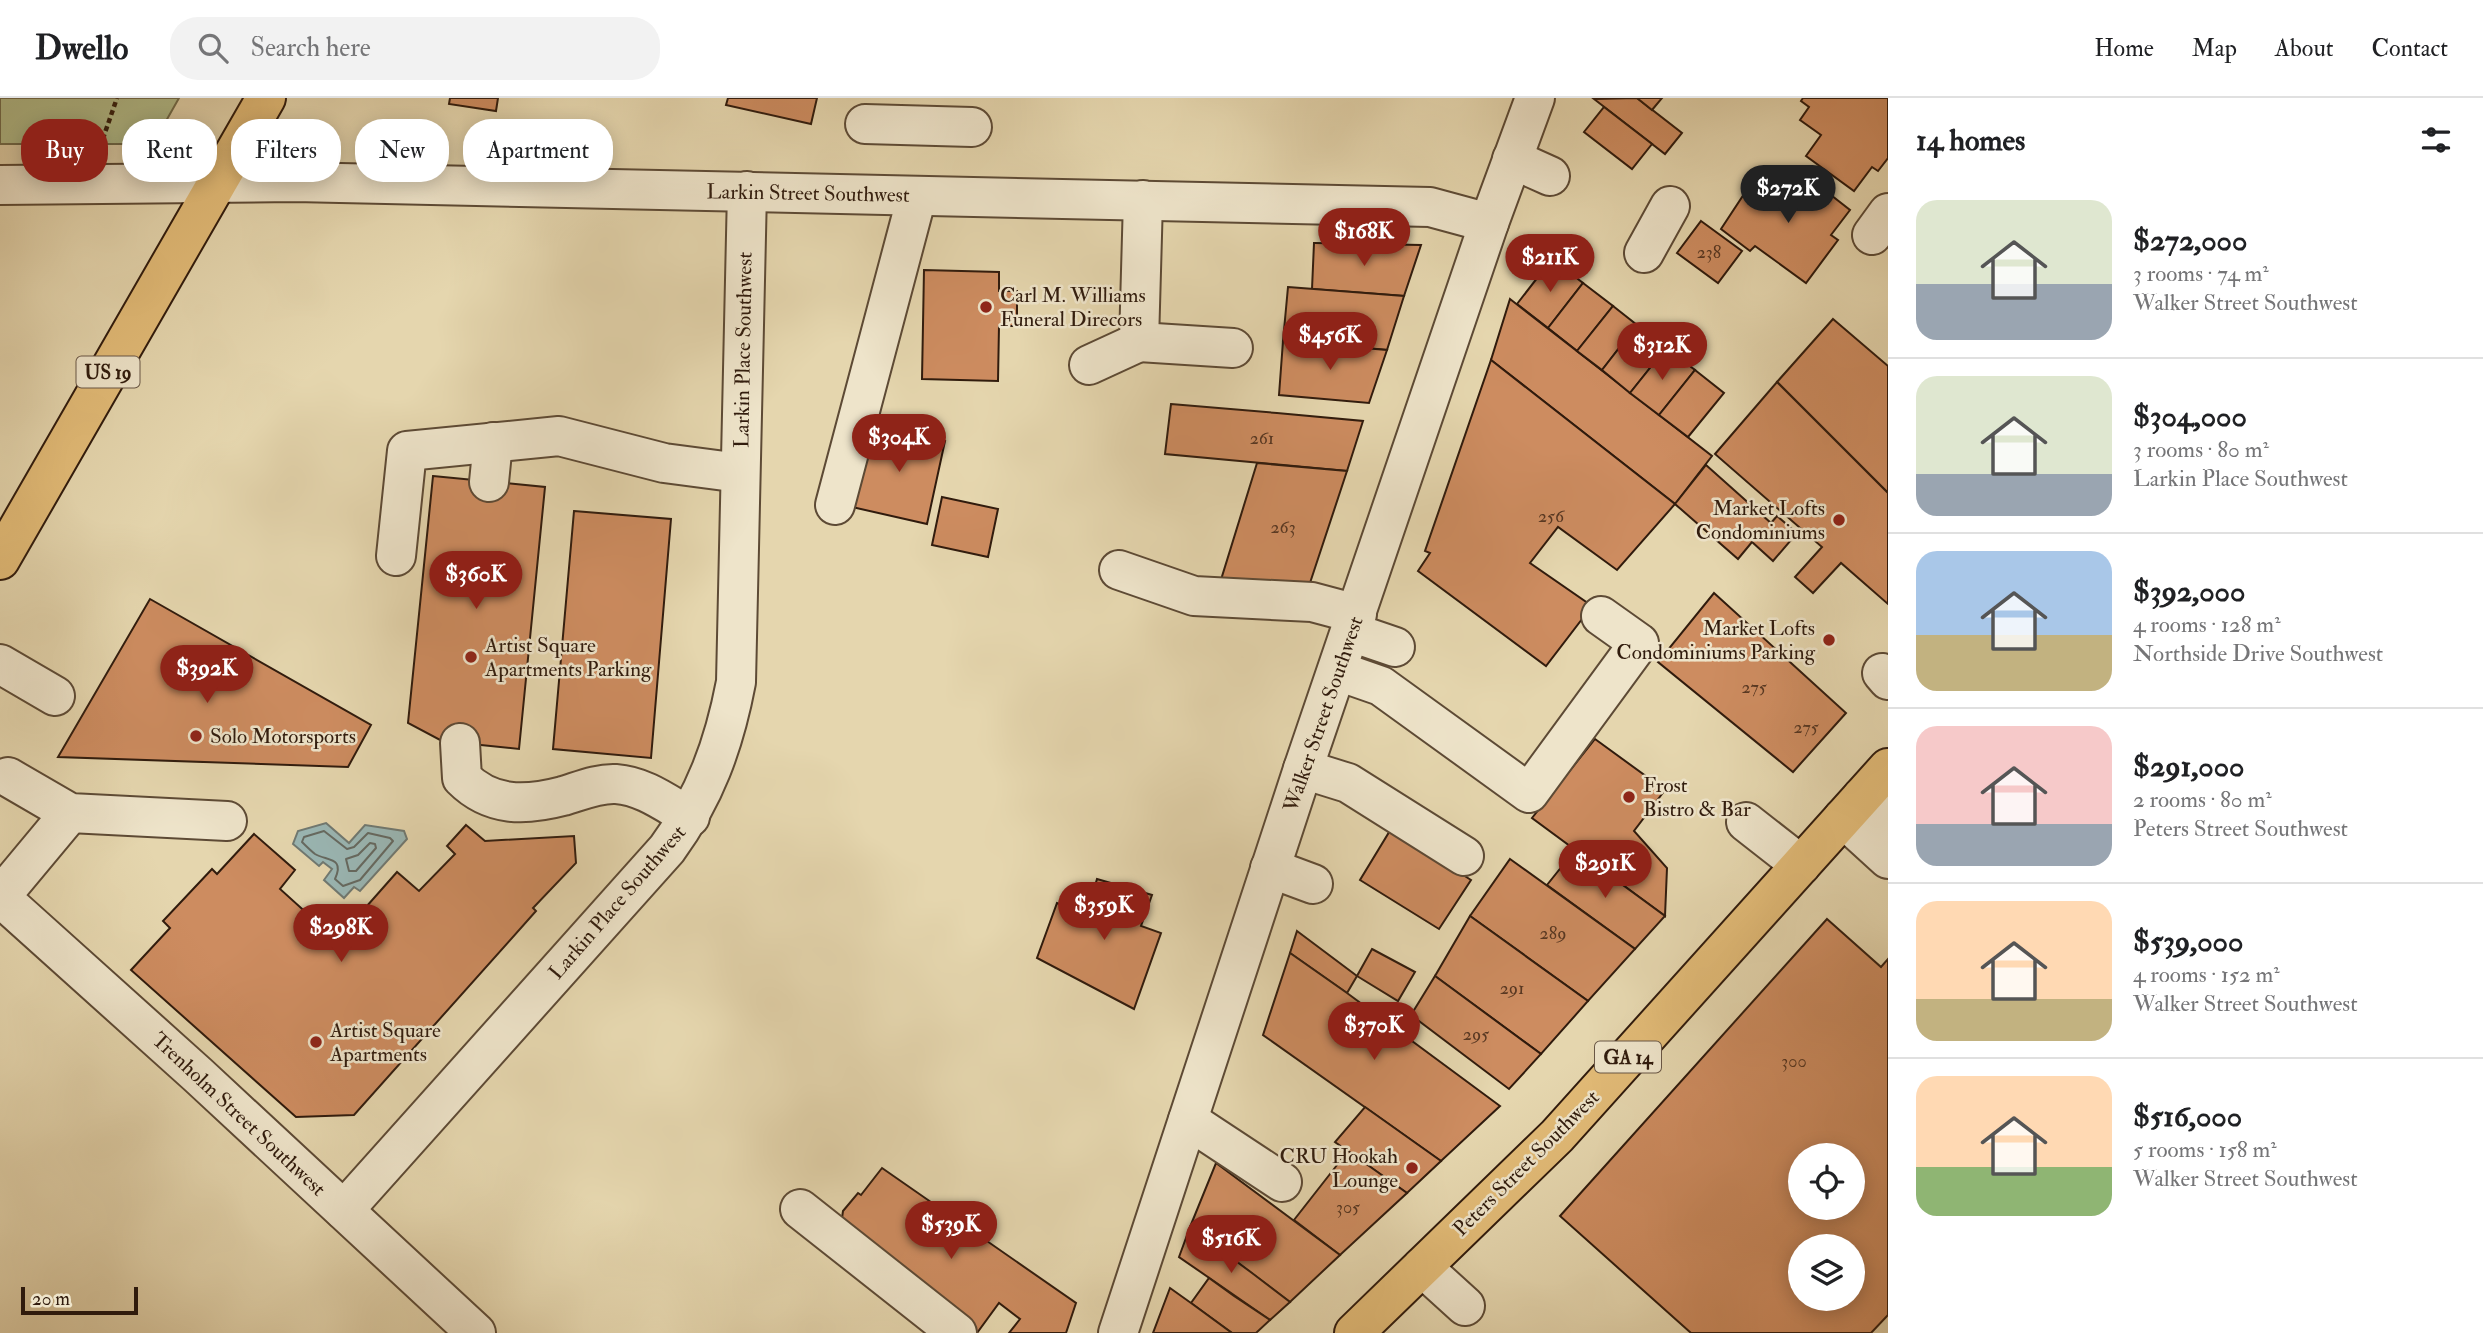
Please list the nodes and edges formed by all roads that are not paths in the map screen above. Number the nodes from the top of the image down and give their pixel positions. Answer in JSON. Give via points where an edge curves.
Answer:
{"nodes":[{"id":1,"x":266,"y":98,"type":"edge"},
{"id":2,"x":1523,"y":102,"type":"edge"},
{"id":3,"x":865,"y":124,"type":"dead end"},
{"id":4,"x":972,"y":127,"type":"dead end"},
{"id":5,"x":1512,"y":159,"type":"junction"},
{"id":6,"x":1550,"y":176,"type":"dead end"},
{"id":7,"x":217,"y":184,"type":"junction"},
{"id":8,"x":0,"y":185,"type":"edge"},
{"id":9,"x":747,"y":191,"type":"junction"},
{"id":10,"x":917,"y":196,"type":"junction"},
{"id":11,"x":1143,"y":201,"type":"junction"},
{"id":12,"x":1670,"y":206,"type":"dead end"},
{"id":13,"x":1489,"y":223,"type":"junction"},
{"id":14,"x":1644,"y":253,"type":"dead end"},
{"id":15,"x":1139,"y":342,"type":"junction"},
{"id":16,"x":1233,"y":348,"type":"dead end"},
{"id":17,"x":1089,"y":365,"type":"dead end"},
{"id":18,"x":493,"y":442,"type":"junction"},
{"id":19,"x":740,"y":473,"type":"junction"},
{"id":20,"x":489,"y":482,"type":"dead end"},
{"id":21,"x":835,"y":505,"type":"dead end"},
{"id":22,"x":396,"y":556,"type":"dead end"},
{"id":23,"x":0,"y":560,"type":"edge"},
{"id":24,"x":1119,"y":570,"type":"dead end"},
{"id":25,"x":1601,"y":616,"type":"dead end"},
{"id":26,"x":1354,"y":623,"type":"junction"},
{"id":27,"x":1395,"y":647,"type":"dead end"},
{"id":28,"x":0,"y":664,"type":"edge"},
{"id":29,"x":1338,"y":671,"type":"junction"},
{"id":30,"x":55,"y":696,"type":"dead end"},
{"id":31,"x":460,"y":743,"type":"dead end"},
{"id":32,"x":1888,"y":768,"type":"edge"},
{"id":33,"x":1303,"y":769,"type":"junction"},
{"id":34,"x":8,"y":777,"type":"dead end"},
{"id":35,"x":1864,"y":812,"type":"edge"},
{"id":36,"x":70,"y":813,"type":"junction"},
{"id":37,"x":690,"y":817,"type":"junction"},
{"id":38,"x":227,"y":821,"type":"dead end"},
{"id":39,"x":1746,"y":822,"type":"dead end"},
{"id":40,"x":1464,"y":856,"type":"dead end"},
{"id":41,"x":1888,"y":859,"type":"edge"},
{"id":42,"x":1801,"y":865,"type":"junction"},
{"id":43,"x":1270,"y":868,"type":"junction"},
{"id":44,"x":1313,"y":884,"type":"dead end"},
{"id":45,"x":0,"y":897,"type":"edge"},
{"id":46,"x":1188,"y":1119,"type":"junction"},
{"id":47,"x":1282,"y":1182,"type":"dead end"},
{"id":48,"x":800,"y":1209,"type":"dead end"},
{"id":49,"x":344,"y":1210,"type":"junction"},
{"id":50,"x":1422,"y":1267,"type":"junction"},
{"id":51,"x":1465,"y":1306,"type":"dead end"},
{"id":52,"x":476,"y":1333,"type":"edge"},
{"id":53,"x":957,"y":1333,"type":"edge"},
{"id":54,"x":1118,"y":1333,"type":"edge"},
{"id":55,"x":1354,"y":1333,"type":"edge"}],
"edges":[{"from":1,"to":7,"type":"main road","number":"US 19"},
{"from":2,"to":5,"type":"street","name":"Walker Street Southwest"},
{"from":3,"to":4,"type":"street"},
{"from":5,"to":6,"type":"street"},
{"from":5,"to":13,"type":"street","name":"Walker Street Southwest"},
{"from":7,"to":8,"type":"street","name":"Larkin Street Southwest"},
{"from":7,"to":9,"type":"street","name":"Larkin Street Southwest"},
{"from":7,"to":23,"type":"main road","number":"US 19"},
{"from":9,"to":10,"type":"street","name":"Larkin Street Southwest"},
{"from":9,"to":19,"type":"street","name":"Larkin Place Southwest"},
{"from":10,"to":11,"type":"street","name":"Larkin Street Southwest"},
{"from":10,"to":21,"type":"street"},
{"from":11,"to":13,"type":"street","name":"Larkin Street Southwest","via":[[1430,207]]},
{"from":11,"to":15,"type":"street"},
{"from":12,"to":14,"type":"street"},
{"from":13,"to":26,"type":"street","name":"Walker Street Southwest"},
{"from":15,"to":16,"type":"street"},
{"from":15,"to":17,"type":"street"},
{"from":18,"to":19,"type":"street","via":[[559,436],[664,463]]},
{"from":18,"to":20,"type":"street"},
{"from":18,"to":22,"type":"street","via":[[407,451]]},
{"from":19,"to":37,"type":"street","name":"Larkin Place Southwest","via":[[736,682],[727,732]]},
{"from":24,"to":26,"type":"street","via":[[1194,596],[1312,602]]},
{"from":25,"to":29,"type":"street","via":[[1639,643],[1529,793],[1381,686]]},
{"from":26,"to":27,"type":"street"},
{"from":26,"to":29,"type":"street","name":"Walker Street Southwest"},
{"from":28,"to":30,"type":"street"},
{"from":29,"to":33,"type":"street","name":"Walker Street Southwest"},
{"from":31,"to":37,"type":"street","via":[[461,778],[477,793],[502,801],[530,802],[616,784],[643,790]]},
{"from":32,"to":35,"type":"main road","name":"Peters Street Southwest","number":"GA 14"},
{"from":33,"to":40,"type":"street","via":[[1348,783]]},
{"from":33,"to":43,"type":"street","name":"Walker Street Southwest"},
{"from":34,"to":36,"type":"street"},
{"from":35,"to":41,"type":"street"},
{"from":35,"to":42,"type":"main road","name":"Peters Street Southwest","number":"GA 14"},
{"from":36,"to":38,"type":"street"},
{"from":36,"to":45,"type":"street"},
{"from":37,"to":49,"type":"street","name":"Larkin Place Southwest","via":[[667,849]]},
{"from":39,"to":42,"type":"street"},
{"from":42,"to":50,"type":"main road","name":"Peters Street Southwest","number":"GA 14","via":[[1557,1136]]},
{"from":43,"to":44,"type":"street"},
{"from":43,"to":46,"type":"street","name":"Walker Street Southwest"},
{"from":45,"to":49,"type":"street","name":"Trenholm Street Southwest"},
{"from":46,"to":47,"type":"street"},
{"from":46,"to":54,"type":"street","name":"Walker Street Southwest"},
{"from":48,"to":53,"type":"street"},
{"from":49,"to":52,"type":"street","name":"Trenholm Street Southwest"},
{"from":50,"to":51,"type":"street"},
{"from":50,"to":55,"type":"main road","name":"Peters Street Southwest","number":"GA 14"}]}
